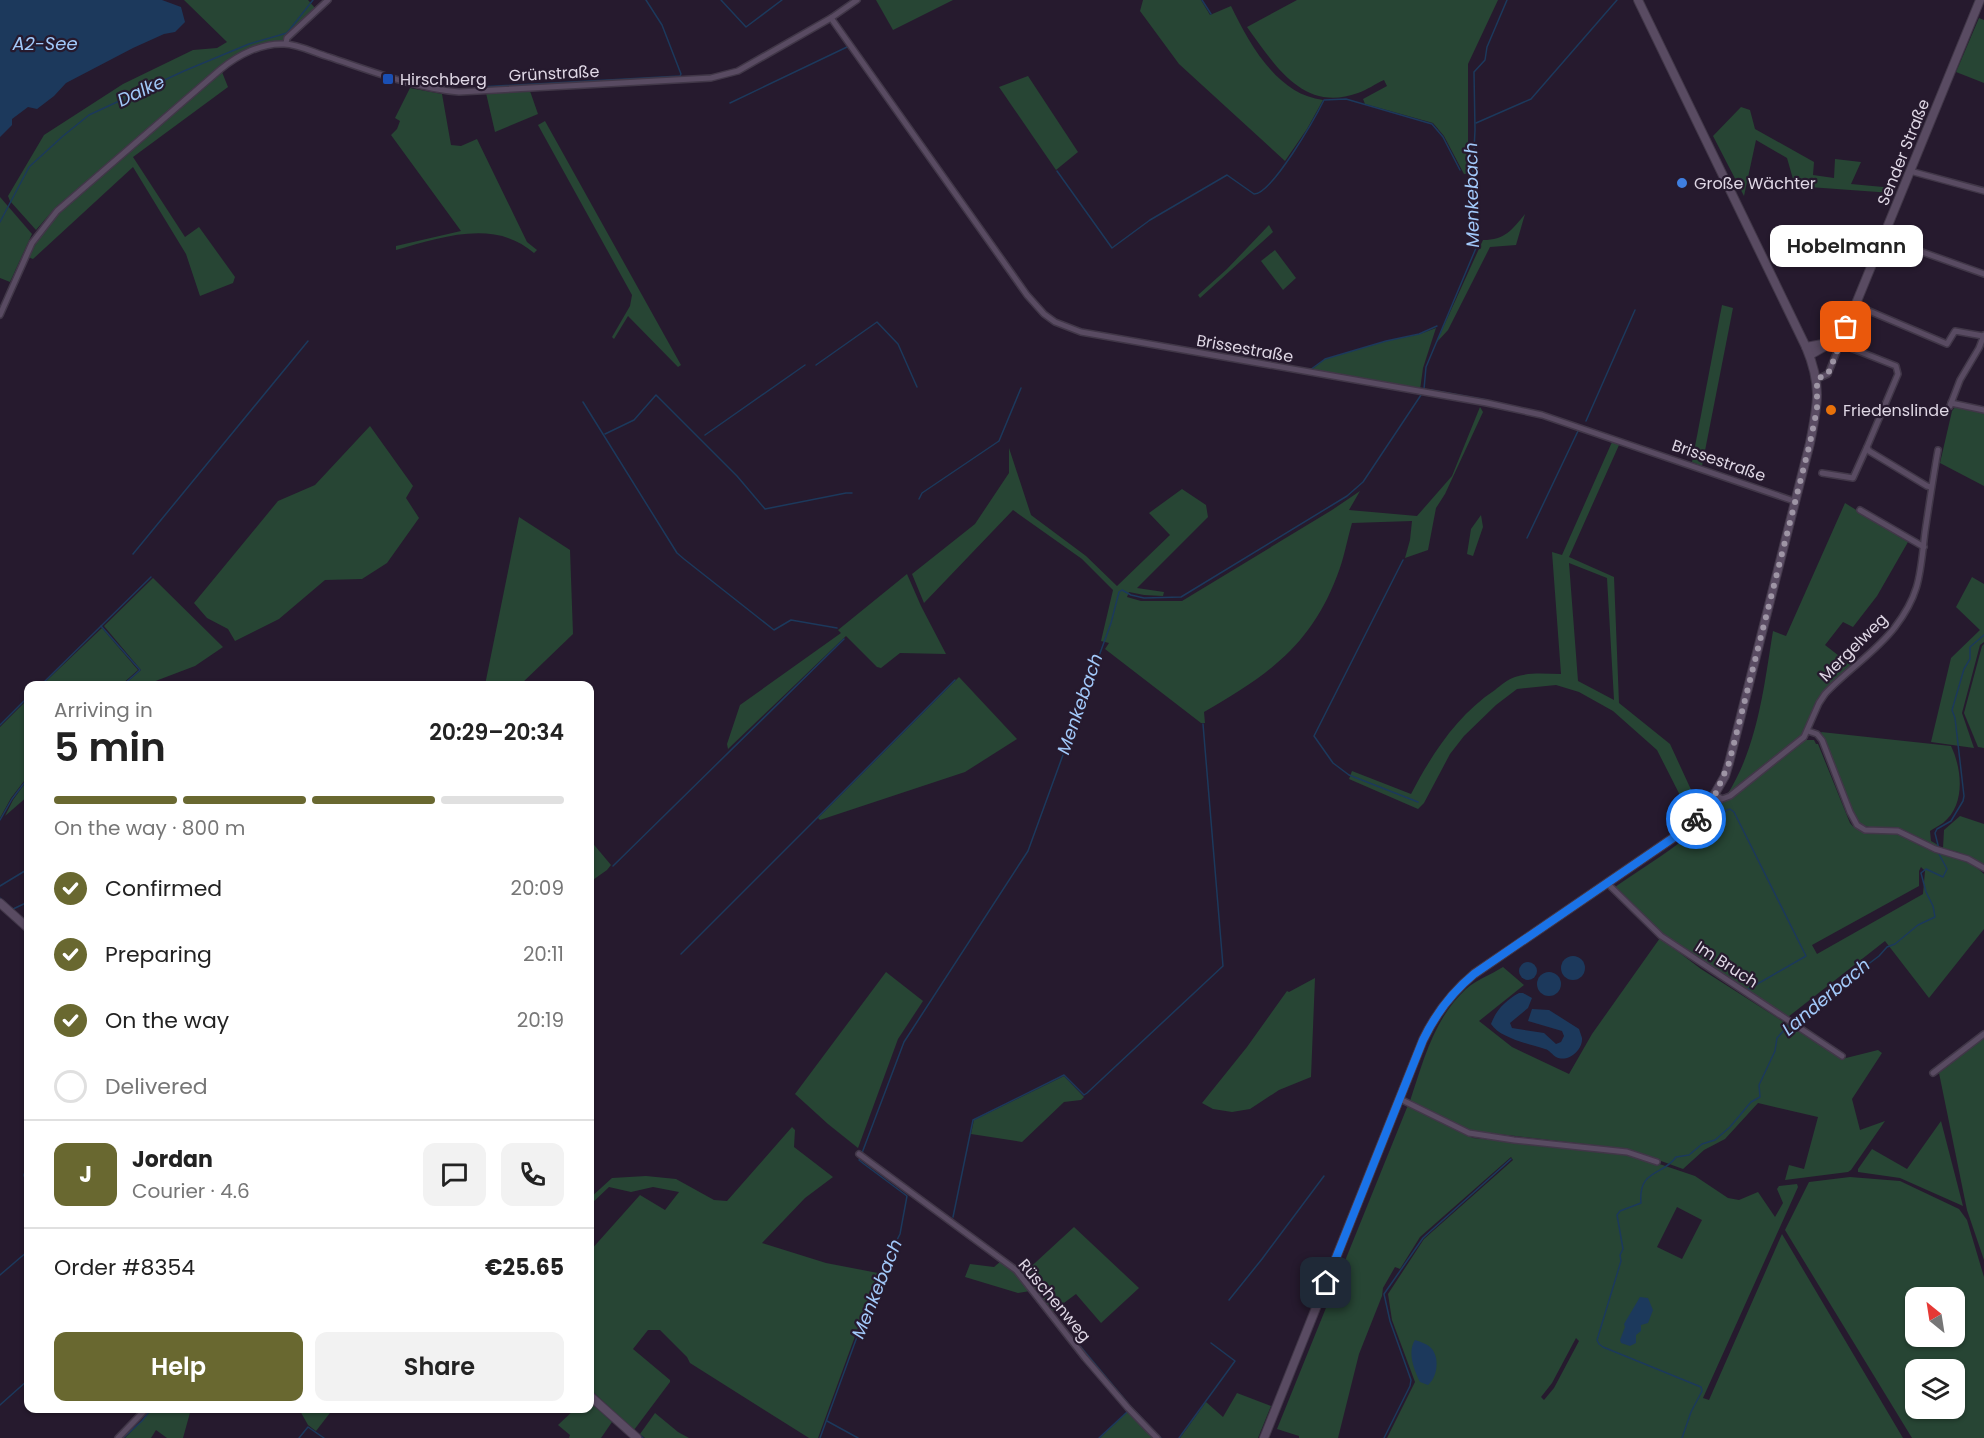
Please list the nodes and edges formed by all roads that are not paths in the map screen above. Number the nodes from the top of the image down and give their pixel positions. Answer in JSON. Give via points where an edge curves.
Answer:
{"nodes":[{"id":1,"x":328,"y":0,"type":"edge"},
{"id":2,"x":857,"y":0,"type":"edge"},
{"id":3,"x":1638,"y":0,"type":"edge"},
{"id":4,"x":1980,"y":0,"type":"edge"},
{"id":5,"x":831,"y":18,"type":"junction"},
{"id":6,"x":286,"y":43,"type":"junction"},
{"id":7,"x":1910,"y":171,"type":"junction"},
{"id":8,"x":1984,"y":191,"type":"edge"},
{"id":9,"x":1883,"y":238,"type":"junction"},
{"id":10,"x":1984,"y":274,"type":"edge"},
{"id":11,"x":1856,"y":305,"type":"junction"},
{"id":12,"x":0,"y":315,"type":"edge"},
{"id":13,"x":1984,"y":335,"type":"edge"},
{"id":14,"x":1834,"y":341,"type":"junction"},
{"id":15,"x":1808,"y":351,"type":"junction"},
{"id":16,"x":1817,"y":379,"type":"junction"},
{"id":17,"x":1984,"y":410,"type":"edge"},
{"id":18,"x":1867,"y":447,"type":"junction"},
{"id":19,"x":1938,"y":450,"type":"dead end"},
{"id":20,"x":1822,"y":473,"type":"dead end"},
{"id":21,"x":1931,"y":487,"type":"junction"},
{"id":22,"x":1794,"y":501,"type":"junction"},
{"id":23,"x":1860,"y":510,"type":"dead end"},
{"id":24,"x":1924,"y":547,"type":"junction"},
{"id":25,"x":1808,"y":730,"type":"junction"},
{"id":26,"x":1715,"y":795,"type":"junction"},
{"id":27,"x":1984,"y":868,"type":"edge"},
{"id":28,"x":1606,"y":883,"type":"junction"},
{"id":29,"x":0,"y":903,"type":"edge"},
{"id":30,"x":24,"y":924,"type":"edge"},
{"id":31,"x":1984,"y":1034,"type":"edge"},
{"id":32,"x":1842,"y":1056,"type":"dead end"},
{"id":33,"x":1933,"y":1073,"type":"dead end"},
{"id":34,"x":1400,"y":1100,"type":"junction"},
{"id":35,"x":859,"y":1154,"type":"dead end"},
{"id":36,"x":1657,"y":1162,"type":"dead end"},
{"id":37,"x":594,"y":1400,"type":"edge"},
{"id":38,"x":142,"y":1413,"type":"edge"},
{"id":39,"x":118,"y":1438,"type":"edge"},
{"id":40,"x":637,"y":1438,"type":"edge"},
{"id":41,"x":1156,"y":1438,"type":"edge"},
{"id":42,"x":1264,"y":1438,"type":"edge"}],
"edges":[{"from":1,"to":6,"type":"street"},
{"from":2,"to":5,"type":"street","name":"Grünstraße"},
{"from":3,"to":15,"type":"main road"},
{"from":4,"to":7,"type":"main road","name":"Sender Straße"},
{"from":5,"to":6,"type":"street","name":"Grünstraße","via":[[723,76],[459,92],[411,83]]},
{"from":5,"to":22,"type":"street","name":"Brissestraße","via":[[1028,295],[1055,321],[1081,332],[1542,415]]},
{"from":6,"to":12,"type":"street","name":"Grünstraße","via":[[259,48],[231,62],[57,211],[32,243]]},
{"from":7,"to":8,"type":"street"},
{"from":7,"to":9,"type":"main road","name":"Sender Straße"},
{"from":9,"to":10,"type":"street"},
{"from":9,"to":11,"type":"main road","name":"Sender Straße"},
{"from":11,"to":13,"type":"street","via":[[1947,344],[1955,331]]},
{"from":11,"to":14,"type":"main road","name":"Sender Straße"},
{"from":13,"to":17,"type":"street","via":[[1950,405]]},
{"from":14,"to":15,"type":"main road"},
{"from":14,"to":16,"type":"street","via":[[1838,349],[1828,374]]},
{"from":14,"to":18,"type":"street","via":[[1898,369]]},
{"from":15,"to":16,"type":"main road"},
{"from":16,"to":22,"type":"main road","via":[[1817,409]]},
{"from":18,"to":20,"type":"street","via":[[1853,478]]},
{"from":18,"to":21,"type":"street"},
{"from":19,"to":21,"type":"street","name":"Mergelweg"},
{"from":21,"to":24,"type":"street","name":"Mergelweg"},
{"from":22,"to":26,"type":"main road","via":[[1738,732]]},
{"from":23,"to":24,"type":"street"},
{"from":24,"to":25,"type":"street","name":"Mergelweg","via":[[1918,585],[1909,607],[1893,630],[1825,694]]},
{"from":25,"to":26,"type":"street","via":[[1730,796],[1722,799]]},
{"from":25,"to":27,"type":"street","via":[[1822,740],[1857,825],[1865,830],[1898,831]]},
{"from":26,"to":28,"type":"main road","via":[[1695,820],[1673,838]]},
{"from":28,"to":32,"type":"street","name":"Im Bruch","via":[[1660,936]]},
{"from":28,"to":34,"type":"main road","via":[[1474,974],[1450,995],[1431,1024]]},
{"from":29,"to":30,"type":"main road"},
{"from":31,"to":33,"type":"street"},
{"from":34,"to":36,"type":"street","via":[[1469,1133],[1627,1152]]},
{"from":34,"to":42,"type":"main road"},
{"from":35,"to":41,"type":"street","name":"Rüschenweg","via":[[1016,1270],[1085,1358]]},
{"from":37,"to":40,"type":"main road"},
{"from":38,"to":39,"type":"street"}]}
